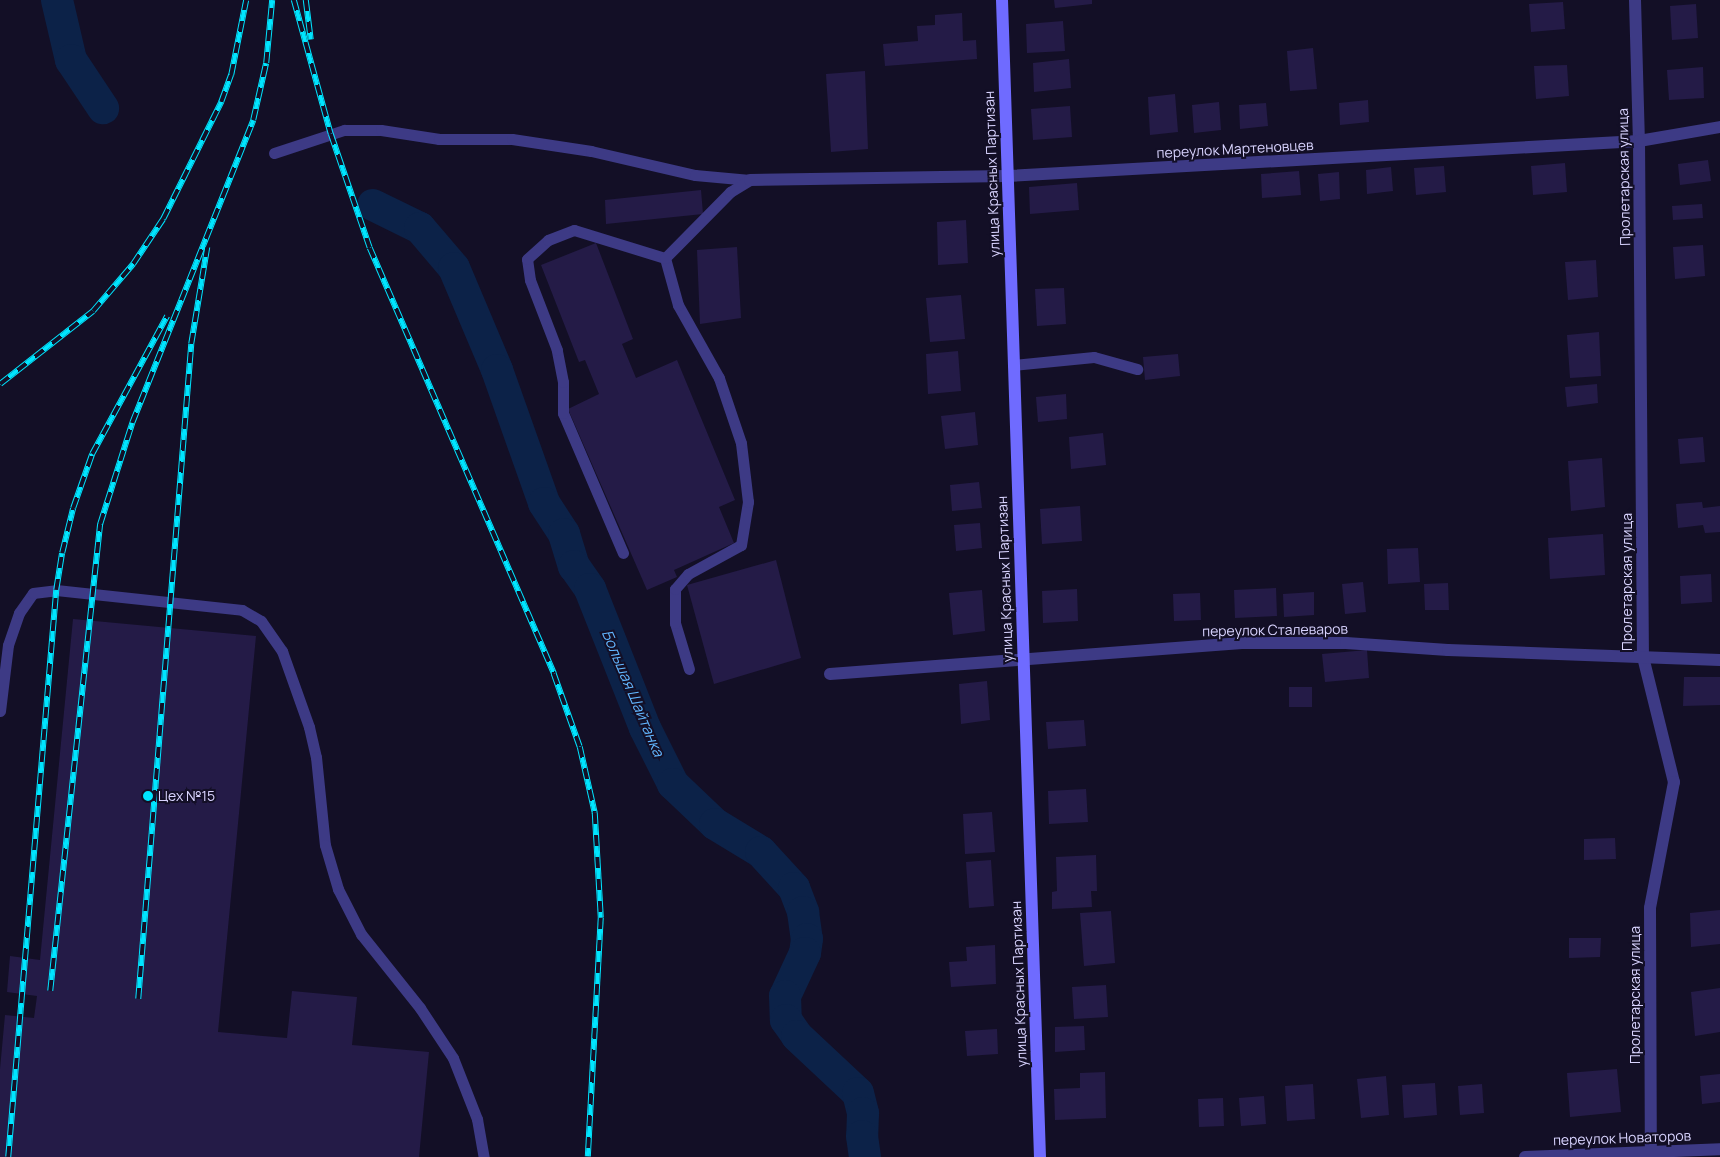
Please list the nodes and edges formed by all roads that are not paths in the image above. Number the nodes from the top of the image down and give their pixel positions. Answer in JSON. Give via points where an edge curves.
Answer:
{"nodes":[{"id":1,"x":1002,"y":0,"type":"edge"},
{"id":2,"x":1635,"y":0,"type":"edge"},
{"id":3,"x":1720,"y":127,"type":"edge"},
{"id":4,"x":1639,"y":141,"type":"junction"},
{"id":5,"x":274,"y":153,"type":"dead end"},
{"id":6,"x":1008,"y":176,"type":"junction"},
{"id":7,"x":750,"y":180,"type":"junction"},
{"id":8,"x":665,"y":258,"type":"junction"},
{"id":9,"x":1013,"y":365,"type":"junction"},
{"id":10,"x":1137,"y":369,"type":"dead end"},
{"id":11,"x":623,"y":553,"type":"dead end"},
{"id":12,"x":1643,"y":657,"type":"junction"},
{"id":13,"x":1720,"y":660,"type":"edge"},
{"id":14,"x":1023,"y":661,"type":"junction"},
{"id":15,"x":688,"y":669,"type":"dead end"},
{"id":16,"x":830,"y":674,"type":"dead end"},
{"id":17,"x":0,"y":711,"type":"edge"},
{"id":18,"x":1720,"y":1149,"type":"edge"},
{"id":19,"x":1651,"y":1154,"type":"edge"},
{"id":20,"x":1042,"y":1156,"type":"edge"},
{"id":21,"x":484,"y":1157,"type":"edge"},
{"id":22,"x":1525,"y":1157,"type":"edge"}],
"edges":[{"from":1,"to":6,"type":"street","name":"улица Красных Партизан"},
{"from":2,"to":4,"type":"street","name":"Пролетарская улица"},
{"from":3,"to":4,"type":"street","name":"переулок Мартеновцев"},
{"from":4,"to":6,"type":"street","name":"переулок Мартеновцев"},
{"from":4,"to":12,"type":"street","name":"Пролетарская улица"},
{"from":5,"to":7,"type":"lane","via":[[344,130],[381,130],[439,139],[512,139],[591,150],[695,175]]},
{"from":6,"to":7,"type":"street","name":"переулок Мартеновцев"},
{"from":6,"to":9,"type":"street","name":"улица Красных Партизан"},
{"from":7,"to":8,"type":"lane","via":[[730,192]]},
{"from":8,"to":11,"type":"lane","via":[[574,230],[548,240],[527,259],[530,280],[557,350],[563,382],[563,412]]},
{"from":8,"to":15,"type":"lane","via":[[678,305],[719,378],[742,443],[748,502],[741,545],[688,574],[675,589],[675,623]]},
{"from":9,"to":10,"type":"lane","via":[[1094,357]]},
{"from":9,"to":14,"type":"street","name":"улица Красных Партизан"},
{"from":12,"to":13,"type":"street","name":"переулок Сталеваров"},
{"from":12,"to":14,"type":"street","name":"переулок Сталеваров","via":[[1448,650],[1346,642],[1242,644]]},
{"from":12,"to":19,"type":"street","name":"Пролетарская улица","via":[[1674,782],[1650,908]]},
{"from":14,"to":16,"type":"street","name":"переулок Сталеваров"},
{"from":14,"to":20,"type":"street","name":"улица Красных Партизан"},
{"from":17,"to":21,"type":"lane","via":[[8,645],[19,613],[33,593],[56,590],[242,610],[260,621],[282,651],[309,727],[318,775],[324,845],[338,890],[361,934],[420,1008],[453,1058],[477,1119]]},
{"from":18,"to":19,"type":"street","name":"переулок Новаторов"},
{"from":19,"to":22,"type":"street","name":"переулок Новаторов"}]}
